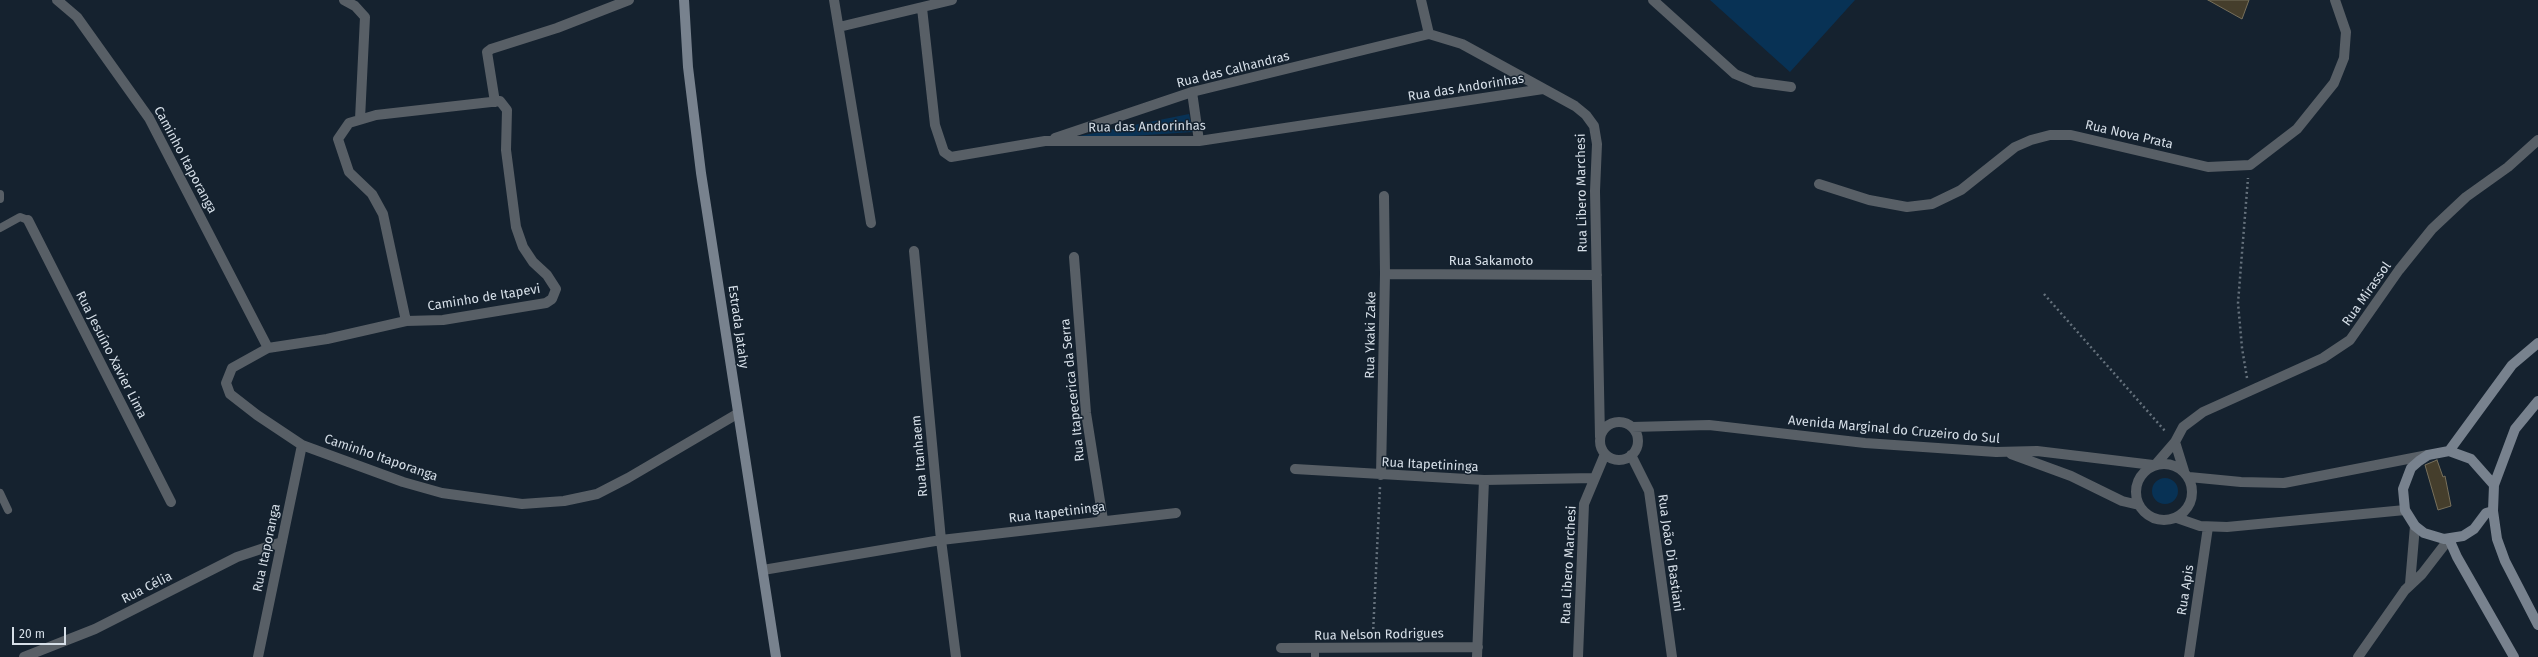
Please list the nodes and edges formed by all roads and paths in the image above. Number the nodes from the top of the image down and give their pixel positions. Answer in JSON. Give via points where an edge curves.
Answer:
{"nodes":[{"id":1,"x":57,"y":0,"type":"edge"},
{"id":2,"x":344,"y":0,"type":"edge"},
{"id":3,"x":629,"y":0,"type":"edge"},
{"id":4,"x":684,"y":0,"type":"edge"},
{"id":5,"x":834,"y":0,"type":"edge"},
{"id":6,"x":952,"y":0,"type":"edge"},
{"id":7,"x":1420,"y":0,"type":"edge"},
{"id":8,"x":1653,"y":0,"type":"edge"},
{"id":9,"x":2335,"y":0,"type":"edge"},
{"id":10,"x":922,"y":8,"type":"junction"},
{"id":11,"x":839,"y":27,"type":"junction"},
{"id":12,"x":1429,"y":34,"type":"junction"},
{"id":13,"x":1791,"y":87,"type":"dead end"},
{"id":14,"x":1543,"y":89,"type":"junction"},
{"id":15,"x":1192,"y":92,"type":"junction"},
{"id":16,"x":495,"y":102,"type":"junction"},
{"id":17,"x":360,"y":119,"type":"junction"},
{"id":18,"x":2538,"y":140,"type":"edge"},
{"id":19,"x":1045,"y":141,"type":"junction"},
{"id":20,"x":1199,"y":141,"type":"junction"},
{"id":21,"x":2250,"y":165,"type":"junction"},
{"id":22,"x":1820,"y":184,"type":"dead end"},
{"id":23,"x":0,"y":194,"type":"edge"},
{"id":24,"x":1384,"y":196,"type":"dead end"},
{"id":25,"x":0,"y":199,"type":"edge"},
{"id":26,"x":28,"y":220,"type":"joint"},
{"id":27,"x":871,"y":223,"type":"dead end"},
{"id":28,"x":0,"y":228,"type":"edge"},
{"id":29,"x":914,"y":251,"type":"dead end"},
{"id":30,"x":1074,"y":257,"type":"dead end"},
{"id":31,"x":1385,"y":274,"type":"junction"},
{"id":32,"x":1597,"y":275,"type":"junction"},
{"id":33,"x":2044,"y":294,"type":"dead end"},
{"id":34,"x":406,"y":321,"type":"junction"},
{"id":35,"x":2538,"y":343,"type":"edge"},
{"id":36,"x":268,"y":348,"type":"junction"},
{"id":37,"x":232,"y":368,"type":"joint"},
{"id":38,"x":2250,"y":392,"type":"junction"},
{"id":39,"x":2538,"y":401,"type":"edge"},
{"id":40,"x":737,"y":414,"type":"junction"},
{"id":41,"x":1632,"y":426,"type":"junction"},
{"id":42,"x":1600,"y":437,"type":"junction"},
{"id":43,"x":2175,"y":442,"type":"junction"},
{"id":44,"x":302,"y":445,"type":"junction"},
{"id":45,"x":2449,"y":451,"type":"junction"},
{"id":46,"x":2007,"y":453,"type":"junction"},
{"id":47,"x":1605,"y":454,"type":"junction"},
{"id":48,"x":1631,"y":455,"type":"junction"},
{"id":49,"x":2428,"y":455,"type":"junction"},
{"id":50,"x":2154,"y":465,"type":"junction"},
{"id":51,"x":1295,"y":469,"type":"dead end"},
{"id":52,"x":2186,"y":474,"type":"junction"},
{"id":53,"x":1381,"y":475,"type":"junction"},
{"id":54,"x":1595,"y":478,"type":"junction"},
{"id":55,"x":1484,"y":480,"type":"junction"},
{"id":56,"x":2494,"y":485,"type":"junction"},
{"id":57,"x":0,"y":493,"type":"edge"},
{"id":58,"x":171,"y":502,"type":"dead end"},
{"id":59,"x":2139,"y":505,"type":"junction"},
{"id":60,"x":8,"y":510,"type":"dead end"},
{"id":61,"x":2405,"y":510,"type":"junction"},
{"id":62,"x":2494,"y":511,"type":"junction"},
{"id":63,"x":1176,"y":513,"type":"dead end"},
{"id":64,"x":2176,"y":518,"type":"junction"},
{"id":65,"x":1103,"y":520,"type":"junction"},
{"id":66,"x":2415,"y":526,"type":"junction"},
{"id":67,"x":2208,"y":527,"type":"junction"},
{"id":68,"x":2449,"y":539,"type":"junction"},
{"id":69,"x":941,"y":540,"type":"junction"},
{"id":70,"x":282,"y":542,"type":"junction"},
{"id":71,"x":763,"y":570,"type":"junction"},
{"id":72,"x":2410,"y":584,"type":"junction"},
{"id":73,"x":2538,"y":625,"type":"edge"},
{"id":74,"x":1282,"y":648,"type":"dead end"},
{"id":75,"x":1372,"y":649,"type":"junction"},
{"id":76,"x":1477,"y":652,"type":"edge"},
{"id":77,"x":1315,"y":653,"type":"edge"},
{"id":78,"x":24,"y":657,"type":"edge"},
{"id":79,"x":258,"y":657,"type":"edge"},
{"id":80,"x":776,"y":657,"type":"edge"},
{"id":81,"x":956,"y":657,"type":"edge"},
{"id":82,"x":1578,"y":657,"type":"edge"},
{"id":83,"x":1672,"y":657,"type":"edge"},
{"id":84,"x":2189,"y":657,"type":"edge"},
{"id":85,"x":2358,"y":657,"type":"edge"},
{"id":86,"x":2514,"y":657,"type":"edge"}],
"edges":[{"from":1,"to":36,"type":"street","name":"Caminho Itaporanga","via":[[77,17],[149,118]]},
{"from":2,"to":17,"type":"street","via":[[355,6],[365,17]]},
{"from":3,"to":16,"type":"street","via":[[487,52]]},
{"from":4,"to":40,"type":"main road","name":"Estrada Jatahy","via":[[688,67],[700,166]]},
{"from":5,"to":11,"type":"street"},
{"from":6,"to":10,"type":"street"},
{"from":7,"to":12,"type":"street"},
{"from":8,"to":13,"type":"street","via":[[1735,74],[1754,82]]},
{"from":9,"to":21,"type":"street","via":[[2346,32],[2344,58],[2334,83],[2297,129]]},
{"from":10,"to":11,"type":"street"},
{"from":10,"to":19,"type":"street","name":"Rua das Andorinhas","via":[[935,125],[944,152],[951,157],[962,156]]},
{"from":11,"to":27,"type":"street"},
{"from":12,"to":14,"type":"street","name":"Rua Libero Marchesi","via":[[1462,44]]},
{"from":12,"to":15,"type":"street","name":"Rua das Calhandras"},
{"from":14,"to":20,"type":"street","name":"Rua das Andorinhas"},
{"from":14,"to":32,"type":"street","name":"Rua Libero Marchesi","via":[[1575,106],[1594,126],[1597,144]]},
{"from":15,"to":19,"type":"street","name":"Rua das Calhandras"},
{"from":15,"to":20,"type":"street"},
{"from":16,"to":17,"type":"street"},
{"from":16,"to":34,"type":"street","name":"Caminho de Itapevi","via":[[503,103],[507,110],[506,150],[516,227],[522,247],[547,275],[556,293],[546,303],[443,320]]},
{"from":17,"to":34,"type":"street","via":[[349,123],[338,139],[349,172],[372,194],[383,214]]},
{"from":18,"to":38,"type":"street","name":"Rua Mirassol","via":[[2508,167],[2466,197],[2432,229],[2399,270],[2350,340],[2324,358]]},
{"from":19,"to":20,"type":"street","name":"Rua das Andorinhas"},
{"from":21,"to":22,"type":"street","name":"Rua Nova Prata","via":[[2208,167],[2071,135],[2050,135],[2015,147],[1961,190],[1932,204],[1907,207],[1869,200]]},
{"from":21,"to":38,"type":"path","via":[[2238,303],[2242,348]]},
{"from":23,"to":25,"type":"lane"},
{"from":24,"to":31,"type":"street","name":"Rua Ykaki Zake"},
{"from":26,"to":28,"type":"lane","via":[[20,218]]},
{"from":26,"to":58,"type":"street","name":"Rua Jesuíno Xavier Lima"},
{"from":29,"to":69,"type":"street","name":"Rua Itanhaem"},
{"from":30,"to":65,"type":"street","name":"Rua Itapecerica da Serra","via":[[1086,413]]},
{"from":31,"to":32,"type":"street","name":"Rua Sakamoto"},
{"from":31,"to":53,"type":"street","name":"Rua Ykaki Zake"},
{"from":32,"to":42,"type":"street","name":"Rua Libero Marchesi"},
{"from":33,"to":43,"type":"path"},
{"from":34,"to":36,"type":"street","name":"Caminho de Itapevi","via":[[326,339]]},
{"from":35,"to":45,"type":"main road","via":[[2512,365]]},
{"from":36,"to":37,"type":"street","name":"Caminho de Itapevi"},
{"from":37,"to":44,"type":"street","name":"Caminho Itaporanga","via":[[226,383],[230,394]]},
{"from":38,"to":43,"type":"street","name":"Rua Mirassol","via":[[2203,412],[2183,428]]},
{"from":39,"to":56,"type":"main road","via":[[2515,429]]},
{"from":40,"to":44,"type":"street","name":"Caminho Itaporanga","via":[[597,494],[544,504],[487,500],[442,493],[403,482]]},
{"from":40,"to":71,"type":"main road","name":"Estrada Jatahy"},
{"from":41,"to":42,"type":"street","via":[[1621,422],[1610,424]]},
{"from":41,"to":46,"type":"street","name":"Avenida Marginal do Cruzeiro do Sul","via":[[1709,425],[1866,443]]},
{"from":41,"to":48,"type":"street","via":[[1638,444]]},
{"from":42,"to":47,"type":"street"},
{"from":43,"to":50,"type":"street","name":"Rua Mirassol"},
{"from":43,"to":52,"type":"street"},
{"from":44,"to":70,"type":"street","name":"Rua Itaporanga"},
{"from":45,"to":49,"type":"main road"},
{"from":45,"to":56,"type":"main road","via":[[2471,459]]},
{"from":46,"to":50,"type":"street","name":"Avenida Marginal do Cruzeiro do Sul","via":[[2037,451]]},
{"from":46,"to":59,"type":"street","via":[[2072,476],[2122,501]]},
{"from":47,"to":48,"type":"street","via":[[1621,460]]},
{"from":47,"to":54,"type":"street","name":"Rua Libero Marchesi"},
{"from":48,"to":83,"type":"street","name":"Rua João Di Bastiani","via":[[1649,491]]},
{"from":49,"to":52,"type":"street","via":[[2284,483],[2241,482]]},
{"from":49,"to":61,"type":"main road","via":[[2411,468],[2406,478],[2403,500]]},
{"from":50,"to":52,"type":"street","via":[[2170,464]]},
{"from":50,"to":59,"type":"street","via":[[2139,478],[2136,487]]},
{"from":51,"to":53,"type":"street","name":"Rua Itapetininga"},
{"from":52,"to":64,"type":"street","via":[[2192,486],[2190,504]]},
{"from":53,"to":55,"type":"street","name":"Rua Itapetininga"},
{"from":53,"to":75,"type":"path"},
{"from":54,"to":55,"type":"street"},
{"from":54,"to":82,"type":"street","name":"Rua Libero Marchesi","via":[[1584,504]]},
{"from":55,"to":76,"type":"street","name":"Rua Itapetininga"},
{"from":56,"to":62,"type":"main road"},
{"from":57,"to":60,"type":"lane"},
{"from":59,"to":64,"type":"street","via":[[2144,512],[2159,520]]},
{"from":61,"to":66,"type":"main road"},
{"from":61,"to":67,"type":"street","via":[[2260,525]]},
{"from":62,"to":68,"type":"main road","via":[[2486,512],[2474,529],[2463,536]]},
{"from":62,"to":73,"type":"main road","via":[[2497,539],[2505,561]]},
{"from":63,"to":65,"type":"street","name":"Rua Itapetininga"},
{"from":64,"to":67,"type":"street"},
{"from":65,"to":69,"type":"street","name":"Rua Itapetininga"},
{"from":66,"to":68,"type":"main road","via":[[2434,537]]},
{"from":66,"to":72,"type":"street"},
{"from":67,"to":84,"type":"street","name":"Rua Apis"},
{"from":68,"to":72,"type":"street","via":[[2422,574]]},
{"from":68,"to":86,"type":"main road"},
{"from":69,"to":71,"type":"street","name":"Rua Itapetininga"},
{"from":69,"to":81,"type":"street","name":"Rua Itanhaem"},
{"from":70,"to":78,"type":"street","name":"Rua Célia","via":[[237,558],[95,629]]},
{"from":70,"to":79,"type":"street","name":"Rua Itaporanga"},
{"from":71,"to":80,"type":"main road","name":"Estrada Jatahy"},
{"from":72,"to":85,"type":"street"},
{"from":74,"to":77,"type":"street","name":"Rua Nelson Rodrigues"},
{"from":75,"to":76,"type":"street","name":"Rua Nelson Rodrigues"},
{"from":75,"to":77,"type":"street","name":"Rua Nelson Rodrigues"}]}
